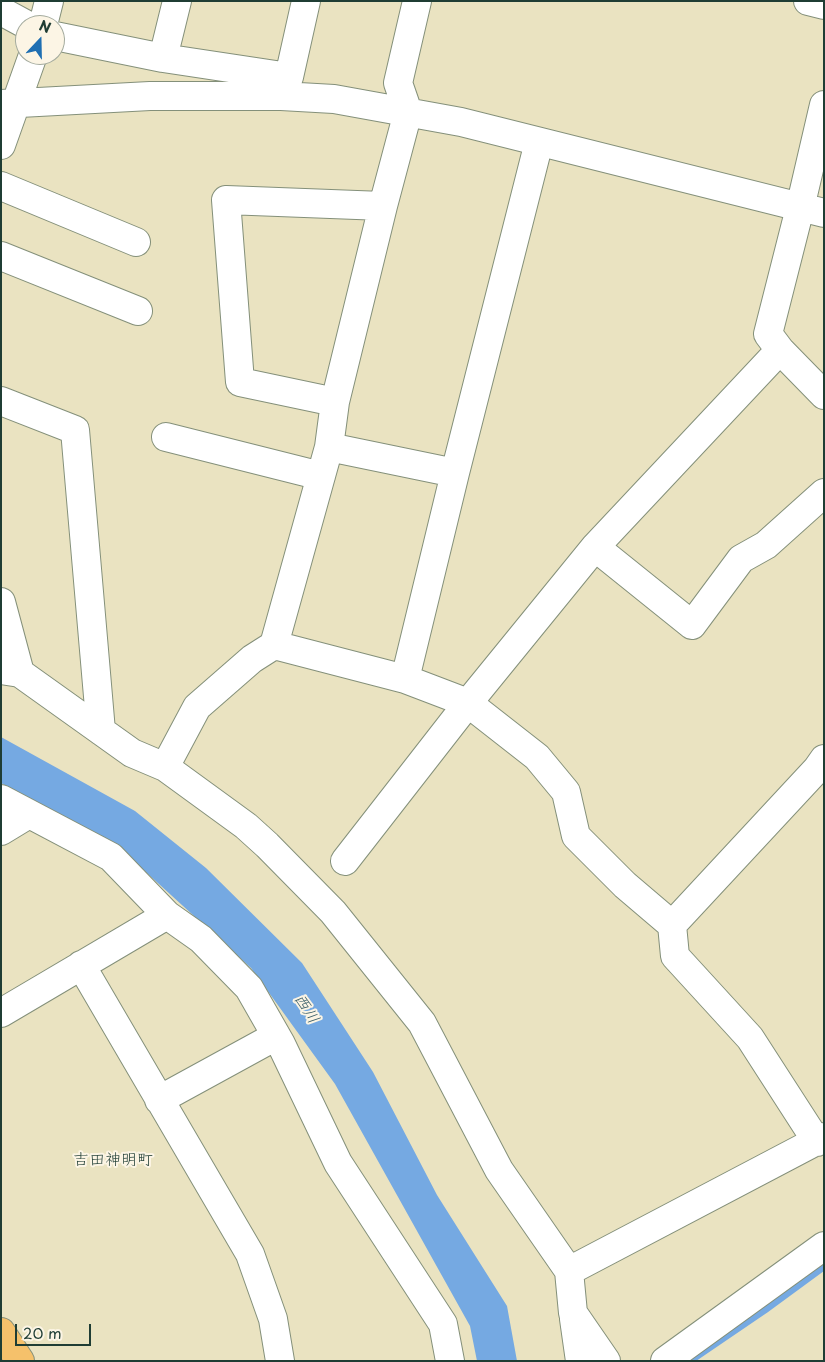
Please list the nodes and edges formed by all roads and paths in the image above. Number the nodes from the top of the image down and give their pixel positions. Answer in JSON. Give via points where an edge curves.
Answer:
{"nodes":[{"id":1,"x":49,"y":1,"type":"edge"},
{"id":2,"x":177,"y":1,"type":"edge"},
{"id":3,"x":306,"y":1,"type":"edge"},
{"id":4,"x":417,"y":1,"type":"edge"},
{"id":5,"x":808,"y":1,"type":"edge"},
{"id":6,"x":824,"y":5,"type":"edge"},
{"id":7,"x":1,"y":11,"type":"edge"},
{"id":8,"x":46,"y":15,"type":"edge"},
{"id":9,"x":15,"y":19,"type":"edge"},
{"id":10,"x":65,"y":38,"type":"edge"},
{"id":11,"x":163,"y":58,"type":"junction"},
{"id":12,"x":28,"y":65,"type":"edge"},
{"id":13,"x":285,"y":86,"type":"junction"},
{"id":14,"x":8,"y":103,"type":"edge"},
{"id":15,"x":824,"y":105,"type":"edge"},
{"id":16,"x":408,"y":112,"type":"junction"},
{"id":17,"x":539,"y":142,"type":"junction"},
{"id":18,"x":1,"y":145,"type":"edge"},
{"id":19,"x":1,"y":186,"type":"edge"},
{"id":20,"x":383,"y":206,"type":"junction"},
{"id":21,"x":812,"y":210,"type":"edge"},
{"id":22,"x":136,"y":242,"type":"dead end"},
{"id":23,"x":1,"y":256,"type":"edge"},
{"id":24,"x":138,"y":312,"type":"dead end"},
{"id":25,"x":780,"y":350,"type":"junction"},
{"id":26,"x":824,"y":395,"type":"edge"},
{"id":27,"x":1,"y":401,"type":"edge"},
{"id":28,"x":335,"y":402,"type":"junction"},
{"id":29,"x":166,"y":437,"type":"dead end"},
{"id":30,"x":329,"y":447,"type":"junction"},
{"id":31,"x":455,"y":473,"type":"junction"},
{"id":32,"x":321,"y":476,"type":"junction"},
{"id":33,"x":824,"y":493,"type":"edge"},
{"id":34,"x":595,"y":547,"type":"junction"},
{"id":35,"x":1,"y":602,"type":"edge"},
{"id":36,"x":274,"y":645,"type":"junction"},
{"id":37,"x":10,"y":671,"type":"edge"},
{"id":38,"x":405,"y":679,"type":"junction"},
{"id":39,"x":468,"y":703,"type":"junction"},
{"id":40,"x":101,"y":731,"type":"junction"},
{"id":41,"x":824,"y":759,"type":"edge"},
{"id":42,"x":165,"y":767,"type":"junction"},
{"id":43,"x":1,"y":799,"type":"edge"},
{"id":44,"x":30,"y":814,"type":"junction"},
{"id":45,"x":1,"y":831,"type":"edge"},
{"id":46,"x":345,"y":861,"type":"dead end"},
{"id":47,"x":168,"y":915,"type":"junction"},
{"id":48,"x":672,"y":925,"type":"junction"},
{"id":49,"x":81,"y":966,"type":"junction"},
{"id":50,"x":1,"y":1014,"type":"edge"},
{"id":51,"x":276,"y":1036,"type":"junction"},
{"id":52,"x":159,"y":1100,"type":"junction"},
{"id":53,"x":820,"y":1139,"type":"edge"},
{"id":54,"x":824,"y":1246,"type":"edge"},
{"id":55,"x":569,"y":1271,"type":"junction"},
{"id":56,"x":573,"y":1313,"type":"junction"},
{"id":57,"x":280,"y":1361,"type":"edge"},
{"id":58,"x":450,"y":1361,"type":"edge"},
{"id":59,"x":580,"y":1361,"type":"edge"},
{"id":60,"x":606,"y":1361,"type":"edge"},
{"id":61,"x":664,"y":1361,"type":"edge"}],
"edges":[{"from":1,"to":8,"type":"street"},
{"from":2,"to":11,"type":"street"},
{"from":3,"to":13,"type":"street"},
{"from":4,"to":16,"type":"street","via":[[398,83]]},
{"from":5,"to":6,"type":"street"},
{"from":7,"to":9,"type":"street"},
{"from":10,"to":11,"type":"street"},
{"from":11,"to":13,"type":"street"},
{"from":12,"to":14,"type":"street"},
{"from":13,"to":14,"type":"street"},
{"from":13,"to":16,"type":"street","via":[[334,99]]},
{"from":14,"to":18,"type":"street"},
{"from":15,"to":21,"type":"street"},
{"from":16,"to":17,"type":"street"},
{"from":16,"to":20,"type":"street"},
{"from":17,"to":21,"type":"street"},
{"from":17,"to":31,"type":"street"},
{"from":19,"to":22,"type":"street"},
{"from":20,"to":28,"type":"street"},
{"from":20,"to":28,"type":"street","via":[[226,200],[240,382]]},
{"from":21,"to":25,"type":"street","via":[[768,334]]},
{"from":23,"to":24,"type":"street"},
{"from":25,"to":26,"type":"street"},
{"from":25,"to":34,"type":"street"},
{"from":27,"to":40,"type":"street","via":[[75,430]]},
{"from":28,"to":30,"type":"street"},
{"from":29,"to":32,"type":"street"},
{"from":30,"to":31,"type":"street"},
{"from":30,"to":32,"type":"street"},
{"from":31,"to":38,"type":"street"},
{"from":32,"to":36,"type":"street"},
{"from":33,"to":34,"type":"street","via":[[766,545],[741,559],[692,625]]},
{"from":34,"to":39,"type":"street"},
{"from":35,"to":37,"type":"street"},
{"from":36,"to":38,"type":"street"},
{"from":36,"to":42,"type":"street","via":[[252,659],[197,707]]},
{"from":37,"to":40,"type":"street"},
{"from":38,"to":39,"type":"street"},
{"from":39,"to":46,"type":"street"},
{"from":39,"to":48,"type":"street","via":[[537,757],[566,792],[576,836],[624,885]]},
{"from":40,"to":42,"type":"street","via":[[132,753]]},
{"from":41,"to":48,"type":"street"},
{"from":42,"to":55,"type":"street","via":[[267,844],[332,912],[422,1023],[499,1170]]},
{"from":43,"to":44,"type":"street"},
{"from":44,"to":45,"type":"street"},
{"from":44,"to":47,"type":"street","via":[[111,857]]},
{"from":47,"to":49,"type":"street"},
{"from":47,"to":51,"type":"street","via":[[200,939],[249,988]]},
{"from":48,"to":53,"type":"street","via":[[675,956],[750,1038]]},
{"from":49,"to":50,"type":"street"},
{"from":49,"to":52,"type":"street"},
{"from":51,"to":52,"type":"street"},
{"from":51,"to":58,"type":"street","via":[[338,1163],[443,1324]]},
{"from":52,"to":57,"type":"street","via":[[250,1254],[273,1319]]},
{"from":53,"to":55,"type":"street"},
{"from":54,"to":61,"type":"street"},
{"from":55,"to":56,"type":"street"},
{"from":56,"to":59,"type":"street"},
{"from":56,"to":60,"type":"street"}]}
